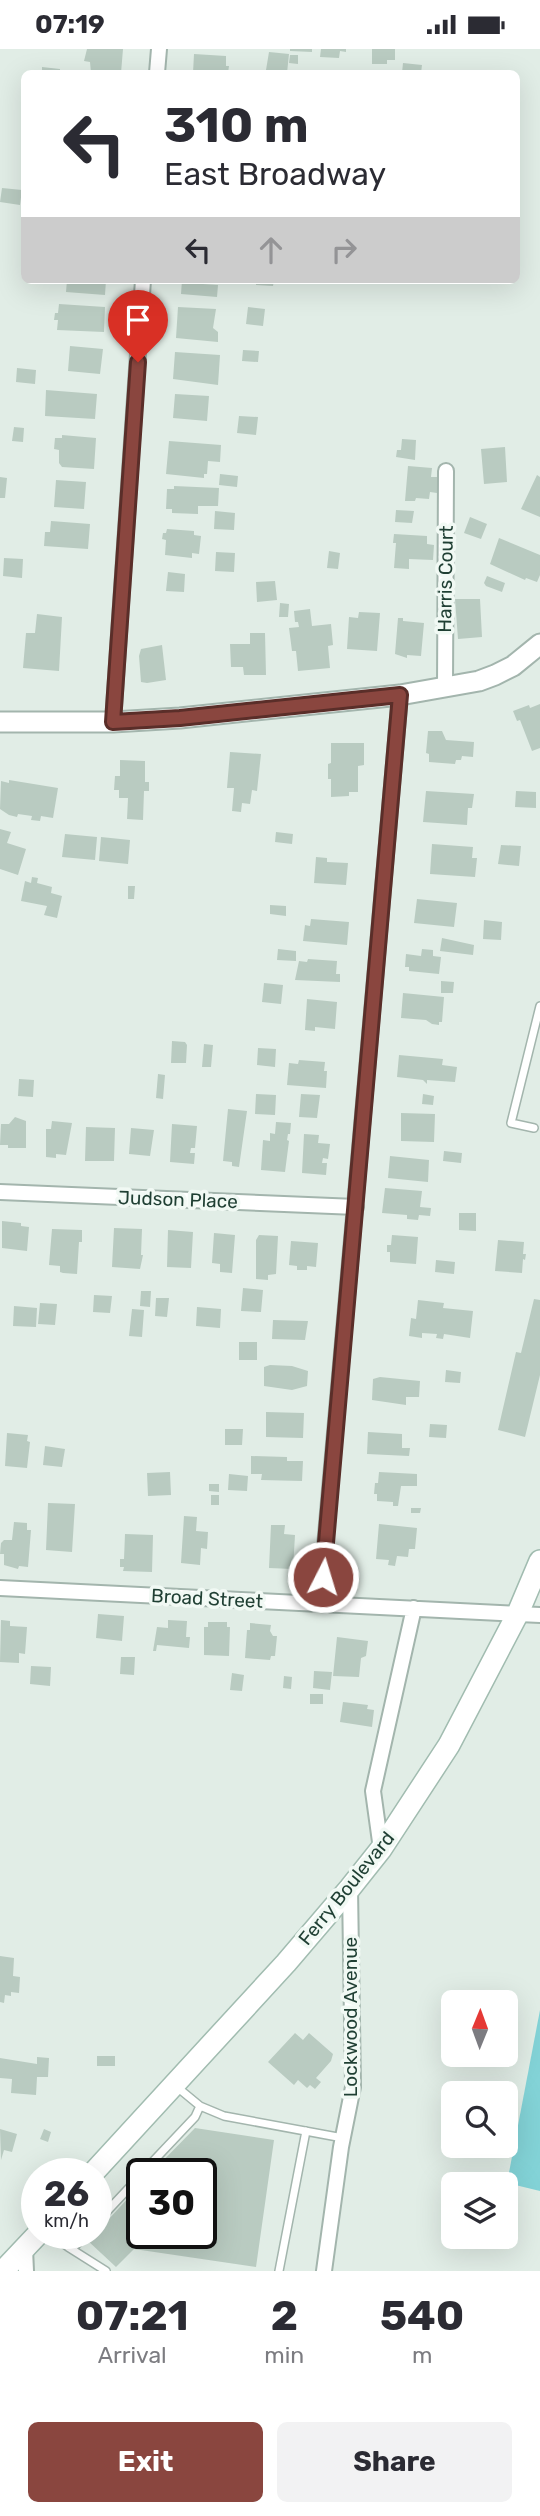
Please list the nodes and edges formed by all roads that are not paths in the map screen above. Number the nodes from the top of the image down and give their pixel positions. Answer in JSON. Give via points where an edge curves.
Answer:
{"nodes":[{"id":1,"x":159,"y":49,"type":"edge"},
{"id":2,"x":157,"y":70,"type":"edge"},
{"id":3,"x":143,"y":284,"type":"edge"},
{"id":4,"x":446,"y":471,"type":"dead end"},
{"id":5,"x":540,"y":644,"type":"edge"},
{"id":6,"x":445,"y":688,"type":"junction"},
{"id":7,"x":400,"y":695,"type":"junction"},
{"id":8,"x":0,"y":722,"type":"edge"},
{"id":9,"x":113,"y":722,"type":"junction"},
{"id":10,"x":540,"y":1006,"type":"edge"},
{"id":11,"x":534,"y":1128,"type":"dead end"},
{"id":12,"x":0,"y":1192,"type":"edge"},
{"id":13,"x":356,"y":1207,"type":"junction"},
{"id":14,"x":540,"y":1561,"type":"edge"},
{"id":15,"x":0,"y":1588,"type":"edge"},
{"id":16,"x":320,"y":1603,"type":"junction"},
{"id":17,"x":414,"y":1608,"type":"junction"},
{"id":18,"x":518,"y":1613,"type":"junction"},
{"id":19,"x":540,"y":1615,"type":"edge"},
{"id":20,"x":381,"y":1849,"type":"junction"},
{"id":21,"x":350,"y":1888,"type":"junction"},
{"id":22,"x":174,"y":2084,"type":"junction"},
{"id":23,"x":200,"y":2106,"type":"junction"},
{"id":24,"x":306,"y":2131,"type":"junction"},
{"id":25,"x":344,"y":2138,"type":"junction"},
{"id":26,"x":107,"y":2158,"type":"edge"},
{"id":27,"x":157,"y":2158,"type":"edge"},
{"id":28,"x":126,"y":2191,"type":"edge"},
{"id":29,"x":112,"y":2206,"type":"edge"},
{"id":30,"x":24,"y":2249,"type":"joint"},
{"id":31,"x":71,"y":2249,"type":"edge"},
{"id":32,"x":3,"y":2271,"type":"edge"},
{"id":33,"x":26,"y":2271,"type":"edge"},
{"id":34,"x":106,"y":2271,"type":"edge"},
{"id":35,"x":279,"y":2271,"type":"edge"},
{"id":36,"x":324,"y":2271,"type":"edge"}],
"edges":[{"from":1,"to":2,"type":"street"},
{"from":3,"to":9,"type":"street"},
{"from":4,"to":6,"type":"street","name":"Harris Court"},
{"from":5,"to":6,"type":"street","via":[[495,675]]},
{"from":6,"to":7,"type":"street"},
{"from":7,"to":9,"type":"street"},
{"from":7,"to":13,"type":"street"},
{"from":8,"to":9,"type":"street"},
{"from":10,"to":11,"type":"lane","via":[[511,1123]]},
{"from":12,"to":13,"type":"street","name":"Judson Place"},
{"from":13,"to":16,"type":"street"},
{"from":14,"to":18,"type":"main road","name":"Ferry Boulevard"},
{"from":15,"to":16,"type":"street","name":"Broad Street"},
{"from":16,"to":17,"type":"street","name":"Broad Street"},
{"from":17,"to":18,"type":"street","name":"Broad Street"},
{"from":17,"to":20,"type":"street","via":[[373,1791]]},
{"from":18,"to":19,"type":"street","name":"Broad Street"},
{"from":18,"to":20,"type":"main road","name":"Ferry Boulevard","via":[[449,1745]]},
{"from":20,"to":21,"type":"main road","name":"Ferry Boulevard"},
{"from":21,"to":22,"type":"main road","name":"Ferry Boulevard"},
{"from":21,"to":25,"type":"street","name":"Lockwood Avenue","via":[[353,2087]]},
{"from":22,"to":23,"type":"lane"},
{"from":22,"to":26,"type":"main road","name":"Ferry Boulevard"},
{"from":23,"to":24,"type":"lane","via":[[224,2116]]},
{"from":23,"to":27,"type":"lane"},
{"from":24,"to":25,"type":"lane"},
{"from":24,"to":35,"type":"lane"},
{"from":25,"to":36,"type":"street","name":"Lockwood Avenue"},
{"from":28,"to":29,"type":"lane"},
{"from":30,"to":32,"type":"main road"},
{"from":30,"to":33,"type":"street"},
{"from":31,"to":34,"type":"lane"}]}
